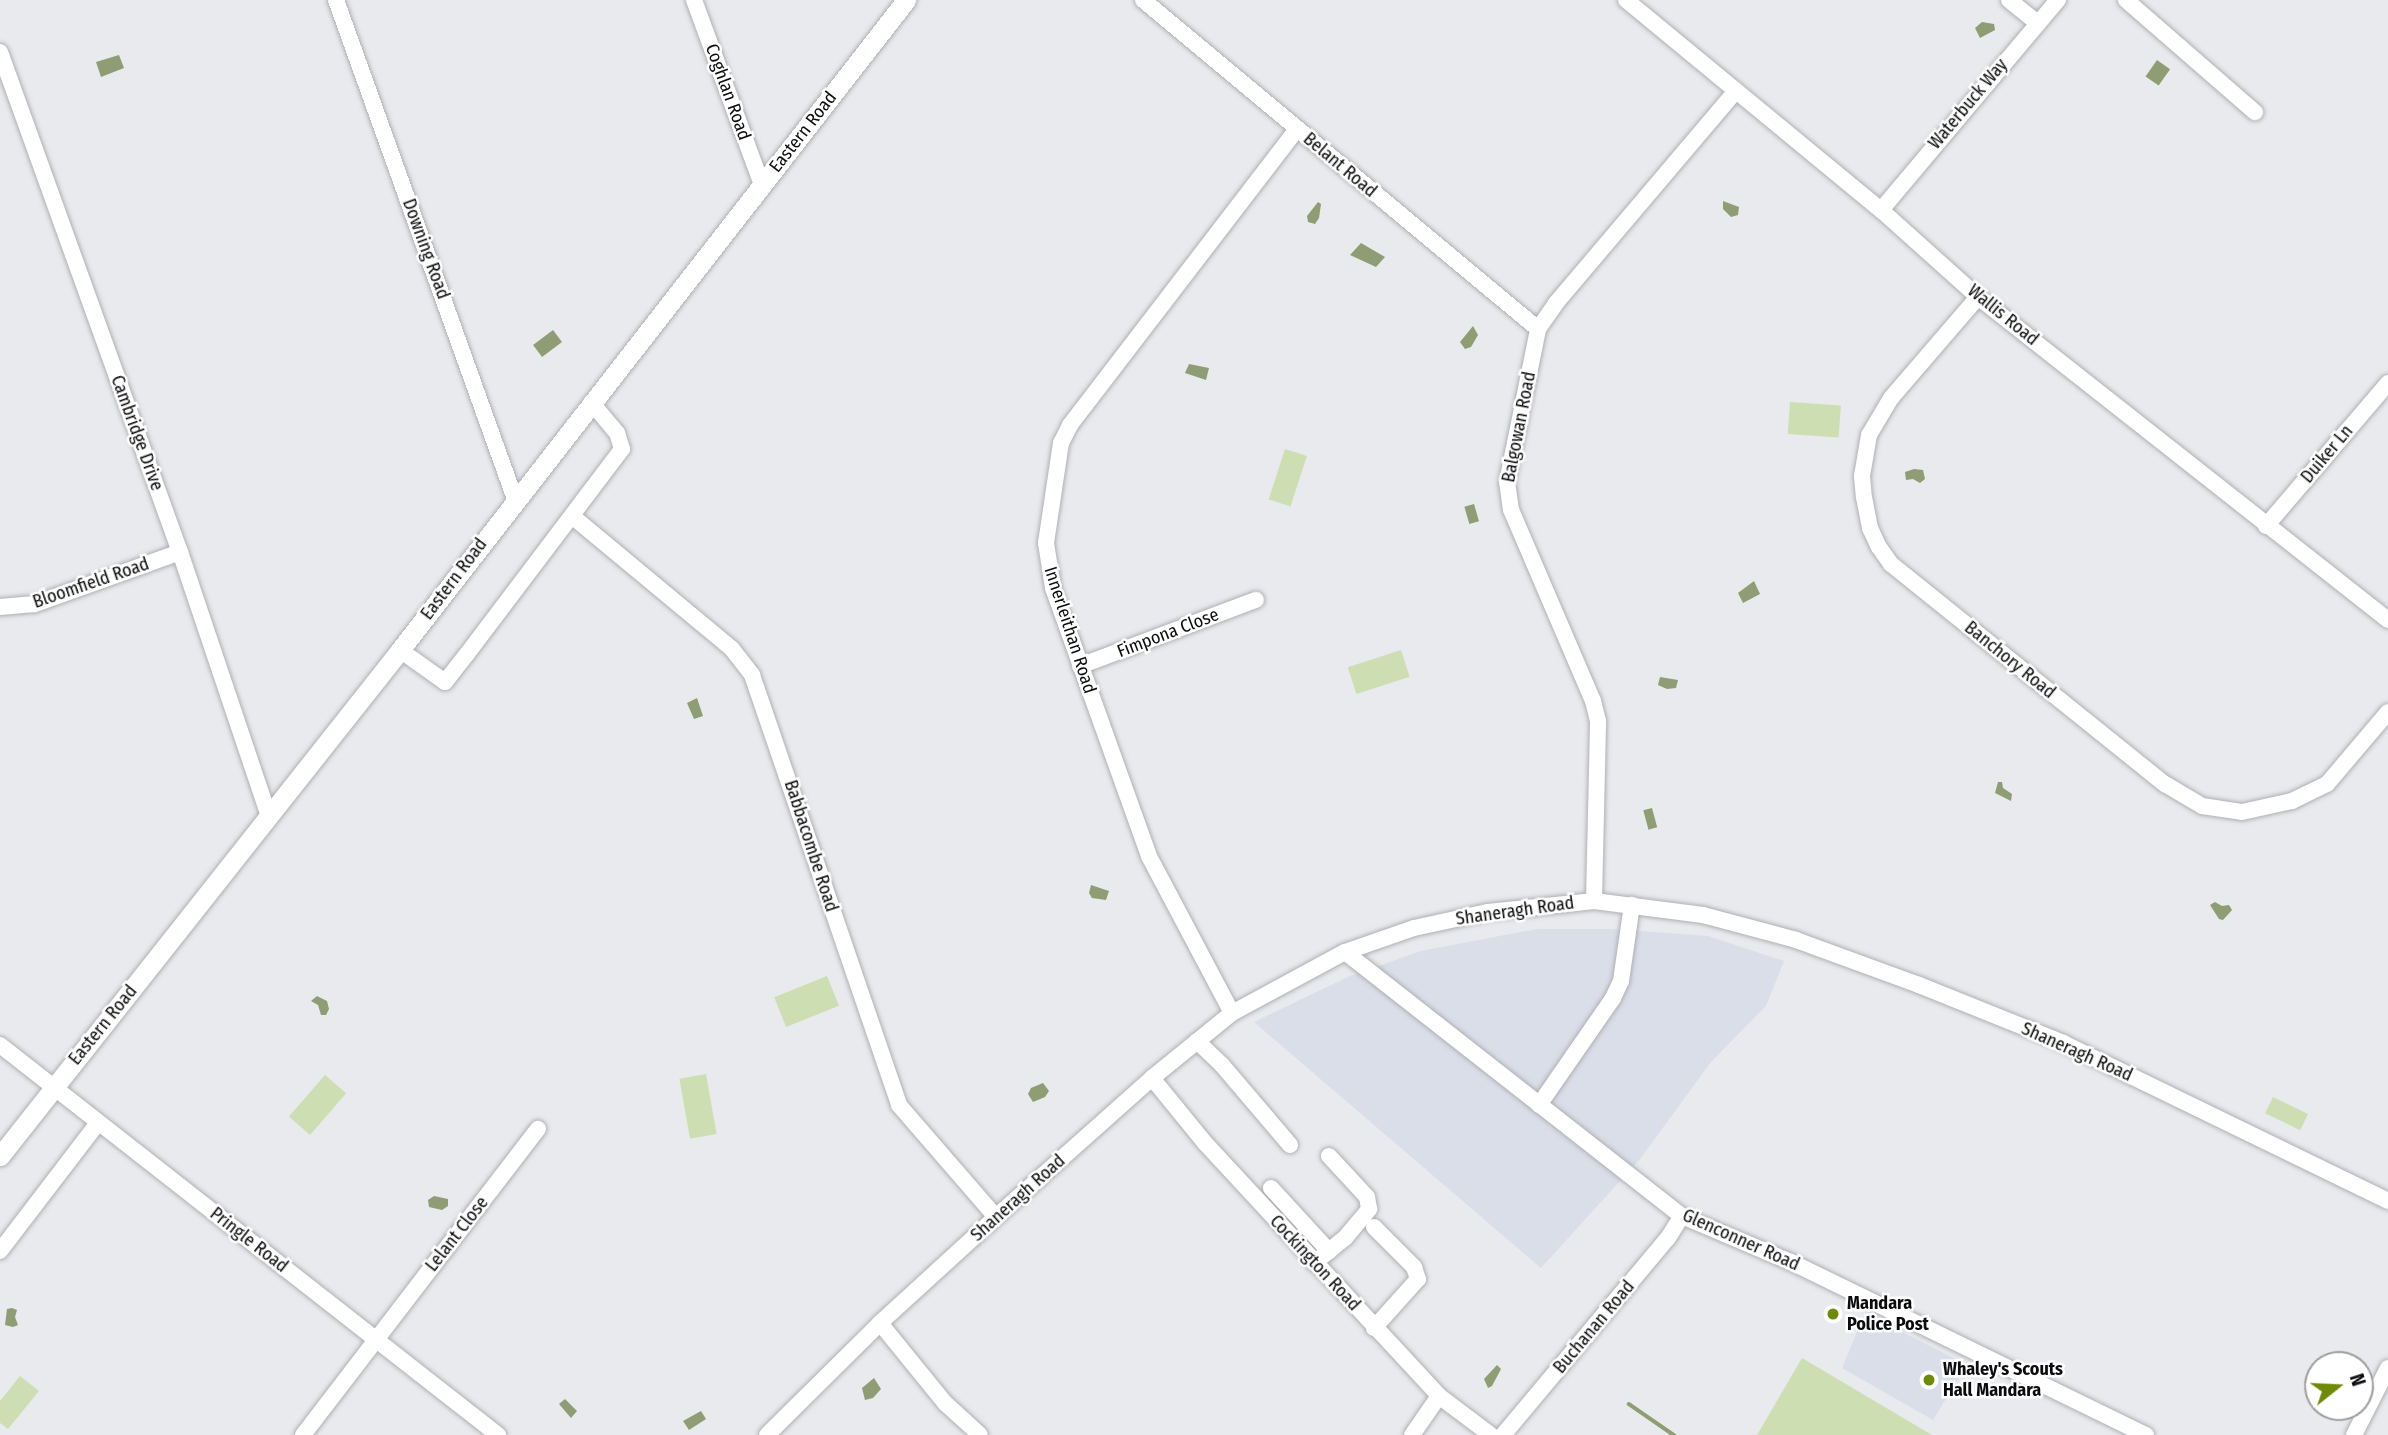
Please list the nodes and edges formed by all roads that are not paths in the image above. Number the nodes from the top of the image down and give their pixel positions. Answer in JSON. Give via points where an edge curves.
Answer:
{"nodes":[{"id":1,"x":336,"y":0,"type":"edge"},
{"id":2,"x":694,"y":0,"type":"edge"},
{"id":3,"x":906,"y":0,"type":"edge"},
{"id":4,"x":1143,"y":0,"type":"edge"},
{"id":5,"x":1626,"y":0,"type":"edge"},
{"id":6,"x":2009,"y":0,"type":"edge"},
{"id":7,"x":2058,"y":0,"type":"edge"},
{"id":8,"x":2126,"y":0,"type":"edge"},
{"id":9,"x":2036,"y":23,"type":"junction"},
{"id":10,"x":0,"y":52,"type":"edge"},
{"id":11,"x":1736,"y":91,"type":"junction"},
{"id":12,"x":2255,"y":112,"type":"dead end"},
{"id":13,"x":1297,"y":129,"type":"junction"},
{"id":14,"x":762,"y":185,"type":"junction"},
{"id":15,"x":1881,"y":210,"type":"junction"},
{"id":16,"x":1978,"y":297,"type":"junction"},
{"id":17,"x":1538,"y":329,"type":"junction"},
{"id":18,"x":2388,"y":383,"type":"edge"},
{"id":19,"x":592,"y":402,"type":"junction"},
{"id":20,"x":515,"y":499,"type":"junction"},
{"id":21,"x":572,"y":516,"type":"junction"},
{"id":22,"x":2266,"y":526,"type":"junction"},
{"id":23,"x":180,"y":552,"type":"junction"},
{"id":24,"x":1256,"y":600,"type":"dead end"},
{"id":25,"x":0,"y":607,"type":"edge"},
{"id":26,"x":2388,"y":620,"type":"edge"},
{"id":27,"x":400,"y":650,"type":"junction"},
{"id":28,"x":1080,"y":666,"type":"junction"},
{"id":29,"x":2388,"y":712,"type":"edge"},
{"id":30,"x":270,"y":816,"type":"junction"},
{"id":31,"x":1594,"y":901,"type":"junction"},
{"id":32,"x":1632,"y":905,"type":"junction"},
{"id":33,"x":1345,"y":952,"type":"junction"},
{"id":34,"x":1232,"y":1013,"type":"junction"},
{"id":35,"x":1197,"y":1041,"type":"junction"},
{"id":36,"x":0,"y":1045,"type":"edge"},
{"id":37,"x":1152,"y":1078,"type":"junction"},
{"id":38,"x":54,"y":1087,"type":"junction"},
{"id":39,"x":1539,"y":1105,"type":"junction"},
{"id":40,"x":98,"y":1123,"type":"junction"},
{"id":41,"x":538,"y":1129,"type":"dead end"},
{"id":42,"x":1290,"y":1144,"type":"dead end"},
{"id":43,"x":0,"y":1156,"type":"edge"},
{"id":44,"x":1329,"y":1156,"type":"dead end"},
{"id":45,"x":1271,"y":1188,"type":"dead end"},
{"id":46,"x":2388,"y":1201,"type":"edge"},
{"id":47,"x":1682,"y":1216,"type":"junction"},
{"id":48,"x":996,"y":1217,"type":"junction"},
{"id":49,"x":1374,"y":1227,"type":"dead end"},
{"id":50,"x":0,"y":1251,"type":"edge"},
{"id":51,"x":1329,"y":1251,"type":"junction"},
{"id":52,"x":1314,"y":1263,"type":"junction"},
{"id":53,"x":880,"y":1323,"type":"junction"},
{"id":54,"x":1374,"y":1328,"type":"junction"},
{"id":55,"x":376,"y":1340,"type":"junction"},
{"id":56,"x":2388,"y":1368,"type":"edge"},
{"id":57,"x":2374,"y":1395,"type":"edge"},
{"id":58,"x":1439,"y":1396,"type":"junction"},
{"id":59,"x":303,"y":1435,"type":"edge"},
{"id":60,"x":498,"y":1435,"type":"edge"},
{"id":61,"x":767,"y":1435,"type":"edge"},
{"id":62,"x":980,"y":1435,"type":"edge"},
{"id":63,"x":1412,"y":1435,"type":"edge"},
{"id":64,"x":1490,"y":1435,"type":"edge"},
{"id":65,"x":1503,"y":1435,"type":"edge"},
{"id":66,"x":2146,"y":1435,"type":"edge"}],
"edges":[{"from":1,"to":20,"type":"street","name":"Downing Road"},
{"from":2,"to":14,"type":"street","name":"Coghlan Road"},
{"from":3,"to":14,"type":"main road","name":"Eastern Road"},
{"from":4,"to":13,"type":"street","name":"Belant Road"},
{"from":5,"to":11,"type":"street","name":"Wallis Road"},
{"from":6,"to":9,"type":"street"},
{"from":7,"to":9,"type":"street","name":"Waterbuck Way"},
{"from":8,"to":12,"type":"street"},
{"from":9,"to":15,"type":"street","name":"Waterbuck Way"},
{"from":10,"to":23,"type":"street","name":"Cambridge Drive"},
{"from":11,"to":15,"type":"street","name":"Wallis Road"},
{"from":11,"to":17,"type":"street","name":"Balgowan Road"},
{"from":13,"to":17,"type":"street","name":"Belant Road"},
{"from":13,"to":28,"type":"street","name":"Innerleithan Road","via":[[1078,413],[1061,443],[1046,558]]},
{"from":14,"to":19,"type":"main road","name":"Eastern Road"},
{"from":15,"to":16,"type":"street","name":"Wallis Road"},
{"from":16,"to":22,"type":"street","name":"Wallis Road"},
{"from":16,"to":29,"type":"street","name":"Banchory Road","via":[[1891,398],[1869,435],[1862,476],[1864,497],[1870,528],[1891,564],[2165,785],[2202,806],[2242,812],[2292,801],[2327,785]]},
{"from":17,"to":31,"type":"street","name":"Balgowan Road","via":[[1507,496],[1598,721]]},
{"from":18,"to":22,"type":"street","name":"Duiker Ln"},
{"from":19,"to":20,"type":"main road","name":"Eastern Road"},
{"from":19,"to":21,"type":"street","via":[[623,445]]},
{"from":20,"to":27,"type":"main road","name":"Eastern Road"},
{"from":21,"to":27,"type":"street","via":[[446,682]]},
{"from":21,"to":48,"type":"street","name":"Babbacombe Road","via":[[732,649],[752,675],[899,1105]]},
{"from":22,"to":26,"type":"street","name":"Wallis Road"},
{"from":23,"to":25,"type":"street","name":"Bloomfield Road","via":[[35,604]]},
{"from":23,"to":30,"type":"street","name":"Cambridge Drive"},
{"from":24,"to":28,"type":"street","name":"Fimpona Close"},
{"from":27,"to":30,"type":"main road","name":"Eastern Road"},
{"from":28,"to":34,"type":"street","name":"Innerleithan Road","via":[[1149,856]]},
{"from":30,"to":38,"type":"main road","name":"Eastern Road"},
{"from":31,"to":32,"type":"street","name":"Shaneragh Road"},
{"from":31,"to":33,"type":"street","name":"Shaneragh Road","via":[[1456,918]]},
{"from":32,"to":39,"type":"street","via":[[1621,981]]},
{"from":32,"to":46,"type":"street","name":"Shaneragh Road","via":[[1703,915],[1782,937],[1919,985],[2063,1043]]},
{"from":33,"to":34,"type":"street","name":"Shaneragh Road"},
{"from":33,"to":39,"type":"street","name":"Glenconner Road"},
{"from":34,"to":35,"type":"street","name":"Shaneragh Road"},
{"from":35,"to":37,"type":"street","name":"Shaneragh Road"},
{"from":35,"to":42,"type":"street"},
{"from":36,"to":38,"type":"street","name":"Pringle Road"},
{"from":37,"to":48,"type":"street","name":"Shaneragh Road"},
{"from":37,"to":52,"type":"street","name":"Cockington Road"},
{"from":38,"to":40,"type":"street","name":"Pringle Road"},
{"from":38,"to":43,"type":"main road","name":"Eastern Road"},
{"from":39,"to":47,"type":"street","name":"Glenconner Road"},
{"from":40,"to":50,"type":"street"},
{"from":40,"to":55,"type":"street","name":"Pringle Road"},
{"from":41,"to":55,"type":"street","name":"Lelant Close"},
{"from":44,"to":51,"type":"street","via":[[1367,1197],[1369,1209]]},
{"from":45,"to":51,"type":"street"},
{"from":47,"to":65,"type":"street","name":"Buchanan Road"},
{"from":47,"to":66,"type":"street","name":"Glenconner Road","via":[[1803,1268]]},
{"from":48,"to":53,"type":"street","name":"Shaneragh Road"},
{"from":49,"to":54,"type":"street","via":[[1413,1267],[1418,1279]]},
{"from":51,"to":52,"type":"street"},
{"from":52,"to":54,"type":"street","name":"Cockington Road"},
{"from":53,"to":61,"type":"street","name":"Shaneragh Road"},
{"from":53,"to":62,"type":"street","via":[[945,1403]]},
{"from":54,"to":58,"type":"street","name":"Cockington Road"},
{"from":55,"to":59,"type":"street","name":"Lelant Close"},
{"from":55,"to":60,"type":"street","name":"Pringle Road"},
{"from":56,"to":57,"type":"street"},
{"from":58,"to":63,"type":"street"},
{"from":58,"to":64,"type":"street","name":"Cockington Road"}]}
